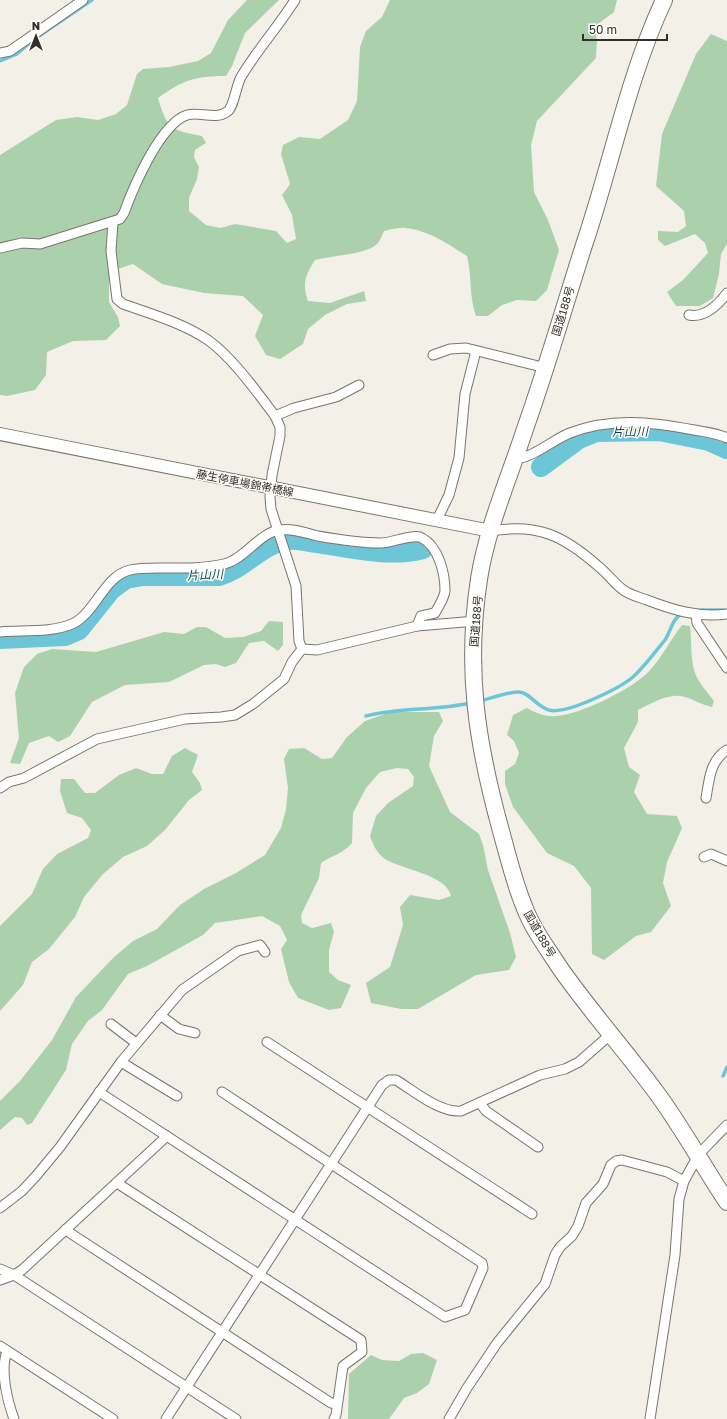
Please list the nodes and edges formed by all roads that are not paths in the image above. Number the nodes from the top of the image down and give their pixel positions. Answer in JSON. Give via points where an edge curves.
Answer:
{"nodes":[{"id":1,"x":83,"y":0,"type":"edge"},
{"id":2,"x":295,"y":0,"type":"edge"},
{"id":3,"x":664,"y":0,"type":"edge"},
{"id":4,"x":0,"y":53,"type":"edge"},
{"id":5,"x":113,"y":222,"type":"junction"},
{"id":6,"x":0,"y":248,"type":"edge"},
{"id":7,"x":727,"y":293,"type":"edge"},
{"id":8,"x":689,"y":315,"type":"dead end"},
{"id":9,"x":476,"y":351,"type":"junction"},
{"id":10,"x":434,"y":355,"type":"dead end"},
{"id":11,"x":546,"y":368,"type":"junction"},
{"id":12,"x":359,"y":385,"type":"dead end"},
{"id":13,"x":275,"y":416,"type":"junction"},
{"id":14,"x":0,"y":434,"type":"edge"},
{"id":15,"x":727,"y":438,"type":"edge"},
{"id":16,"x":515,"y":459,"type":"junction"},
{"id":17,"x":271,"y":488,"type":"junction"},
{"id":18,"x":437,"y":520,"type":"junction"},
{"id":19,"x":491,"y":531,"type":"junction"},
{"id":20,"x":280,"y":533,"type":"junction"},
{"id":21,"x":696,"y":614,"type":"junction"},
{"id":22,"x":727,"y":614,"type":"edge"},
{"id":23,"x":476,"y":622,"type":"junction"},
{"id":24,"x":417,"y":626,"type":"junction"},
{"id":25,"x":0,"y":632,"type":"edge"},
{"id":26,"x":302,"y":649,"type":"junction"},
{"id":27,"x":727,"y":668,"type":"edge"},
{"id":28,"x":727,"y":750,"type":"edge"},
{"id":29,"x":0,"y":788,"type":"edge"},
{"id":30,"x":706,"y":798,"type":"dead end"},
{"id":31,"x":704,"y":857,"type":"dead end"},
{"id":32,"x":727,"y":861,"type":"edge"},
{"id":33,"x":265,"y":952,"type":"dead end"},
{"id":34,"x":160,"y":1015,"type":"junction"},
{"id":35,"x":111,"y":1024,"type":"dead end"},
{"id":36,"x":195,"y":1033,"type":"dead end"},
{"id":37,"x":611,"y":1034,"type":"junction"},
{"id":38,"x":136,"y":1042,"type":"junction"},
{"id":39,"x":267,"y":1042,"type":"dead end"},
{"id":40,"x":121,"y":1062,"type":"junction"},
{"id":41,"x":99,"y":1092,"type":"junction"},
{"id":42,"x":222,"y":1092,"type":"dead end"},
{"id":43,"x":177,"y":1096,"type":"dead end"},
{"id":44,"x":480,"y":1103,"type":"junction"},
{"id":45,"x":368,"y":1107,"type":"junction"},
{"id":46,"x":727,"y":1124,"type":"edge"},
{"id":47,"x":167,"y":1136,"type":"junction"},
{"id":48,"x":538,"y":1147,"type":"dead end"},
{"id":49,"x":699,"y":1154,"type":"junction"},
{"id":50,"x":331,"y":1164,"type":"junction"},
{"id":51,"x":684,"y":1181,"type":"junction"},
{"id":52,"x":117,"y":1183,"type":"junction"},
{"id":53,"x":727,"y":1202,"type":"edge"},
{"id":54,"x":0,"y":1208,"type":"edge"},
{"id":55,"x":532,"y":1214,"type":"dead end"},
{"id":56,"x":295,"y":1219,"type":"junction"},
{"id":57,"x":66,"y":1229,"type":"junction"},
{"id":58,"x":0,"y":1269,"type":"edge"},
{"id":59,"x":14,"y":1275,"type":"junction"},
{"id":60,"x":259,"y":1275,"type":"junction"},
{"id":61,"x":0,"y":1280,"type":"edge"},
{"id":62,"x":223,"y":1331,"type":"junction"},
{"id":63,"x":4,"y":1349,"type":"edge"},
{"id":64,"x":187,"y":1387,"type":"junction"},
{"id":65,"x":3,"y":1395,"type":"edge"},
{"id":66,"x":337,"y":1404,"type":"junction"},
{"id":67,"x":14,"y":1419,"type":"edge"},
{"id":68,"x":114,"y":1419,"type":"edge"},
{"id":69,"x":166,"y":1419,"type":"edge"},
{"id":70,"x":236,"y":1419,"type":"edge"},
{"id":71,"x":334,"y":1419,"type":"edge"},
{"id":72,"x":449,"y":1419,"type":"edge"},
{"id":73,"x":650,"y":1419,"type":"edge"}],
"edges":[{"from":1,"to":4,"type":"street","via":[[10,51]]},
{"from":2,"to":5,"type":"street","via":[[240,78],[228,111],[213,116],[188,114],[173,124],[142,168],[124,213]]},
{"from":3,"to":11,"type":"highway","name":"国道188号","via":[[641,54]]},
{"from":5,"to":6,"type":"street","via":[[40,244],[22,243]]},
{"from":5,"to":13,"type":"street","via":[[111,251],[117,298],[123,304],[195,332],[208,340],[222,352]]},
{"from":7,"to":8,"type":"street","via":[[720,303],[708,311],[697,316]]},
{"from":9,"to":10,"type":"street","via":[[466,348],[450,349]]},
{"from":9,"to":11,"type":"street"},
{"from":9,"to":18,"type":"street","via":[[465,394],[459,458],[449,495]]},
{"from":11,"to":16,"type":"highway","name":"国道188号"},
{"from":12,"to":13,"type":"street","via":[[336,397]]},
{"from":13,"to":17,"type":"street","via":[[280,427],[280,436]]},
{"from":14,"to":17,"type":"main road","name":"藤生停車場錦帯橋線"},
{"from":15,"to":16,"type":"street","via":[[659,423],[624,422],[594,425],[569,433],[524,458]]},
{"from":16,"to":19,"type":"highway","name":"国道188号"},
{"from":17,"to":18,"type":"main road","name":"藤生停車場錦帯橋線"},
{"from":17,"to":20,"type":"street","via":[[271,509]]},
{"from":18,"to":19,"type":"main road","name":"藤生停車場錦帯橋線"},
{"from":19,"to":21,"type":"street","via":[[511,527],[533,530],[568,542],[599,566],[623,590],[652,602]]},
{"from":19,"to":23,"type":"highway","name":"国道188号","via":[[479,578]]},
{"from":20,"to":24,"type":"street","via":[[295,530],[320,536],[381,543],[411,536],[425,540],[441,563],[445,592],[435,613],[421,616]]},
{"from":20,"to":25,"type":"street","via":[[272,532],[238,558],[225,564],[130,570],[115,577],[73,624],[59,628]]},
{"from":20,"to":26,"type":"street","via":[[296,586],[299,641]]},
{"from":21,"to":22,"type":"street"},
{"from":21,"to":27,"type":"street","via":[[697,623]]},
{"from":23,"to":24,"type":"street"},
{"from":23,"to":37,"type":"highway","name":"国道188号","via":[[473,658],[474,695],[480,743],[489,787],[524,908],[571,984]]},
{"from":24,"to":26,"type":"street","via":[[317,650]]},
{"from":26,"to":29,"type":"street","via":[[284,679],[235,715],[185,719],[97,739]]},
{"from":28,"to":30,"type":"street","via":[[710,771]]},
{"from":31,"to":32,"type":"street","via":[[711,854]]},
{"from":33,"to":34,"type":"street","via":[[260,945],[238,951],[182,990]]},
{"from":34,"to":36,"type":"street","via":[[179,1029]]},
{"from":34,"to":38,"type":"street"},
{"from":35,"to":38,"type":"street"},
{"from":37,"to":44,"type":"street","via":[[579,1062]]},
{"from":37,"to":49,"type":"highway","name":"国道188号","via":[[658,1094]]},
{"from":38,"to":40,"type":"street"},
{"from":39,"to":45,"type":"street"},
{"from":40,"to":41,"type":"street"},
{"from":40,"to":43,"type":"street"},
{"from":41,"to":47,"type":"street"},
{"from":41,"to":54,"type":"street","via":[[36,1176]]},
{"from":42,"to":50,"type":"street"},
{"from":44,"to":45,"type":"street","via":[[453,1112],[441,1108],[396,1080],[389,1080],[382,1085]]},
{"from":44,"to":48,"type":"street","via":[[486,1111]]},
{"from":45,"to":50,"type":"street"},
{"from":45,"to":55,"type":"street"},
{"from":46,"to":49,"type":"street"},
{"from":47,"to":52,"type":"street"},
{"from":47,"to":56,"type":"street"},
{"from":49,"to":51,"type":"street"},
{"from":49,"to":53,"type":"highway","name":"国道188号"},
{"from":50,"to":56,"type":"street"},
{"from":50,"to":56,"type":"street","via":[[482,1263],[483,1268],[465,1310],[445,1317]]},
{"from":51,"to":72,"type":"street","via":[[667,1172],[622,1160],[610,1165],[602,1184],[586,1203],[572,1236],[560,1246],[555,1255],[545,1284],[497,1343]]},
{"from":51,"to":73,"type":"street","via":[[679,1200],[675,1255]]},
{"from":52,"to":57,"type":"street"},
{"from":52,"to":60,"type":"street"},
{"from":56,"to":60,"type":"street"},
{"from":57,"to":59,"type":"street"},
{"from":57,"to":62,"type":"street"},
{"from":58,"to":59,"type":"street"},
{"from":59,"to":61,"type":"street"},
{"from":59,"to":64,"type":"street"},
{"from":60,"to":62,"type":"street"},
{"from":60,"to":66,"type":"street","via":[[361,1340],[362,1352],[343,1366]]},
{"from":62,"to":64,"type":"street"},
{"from":62,"to":66,"type":"street","via":[[331,1403]]},
{"from":63,"to":65,"type":"street"},
{"from":63,"to":68,"type":"street"},
{"from":64,"to":69,"type":"street"},
{"from":64,"to":70,"type":"street"},
{"from":65,"to":67,"type":"street"},
{"from":66,"to":71,"type":"street"}]}
